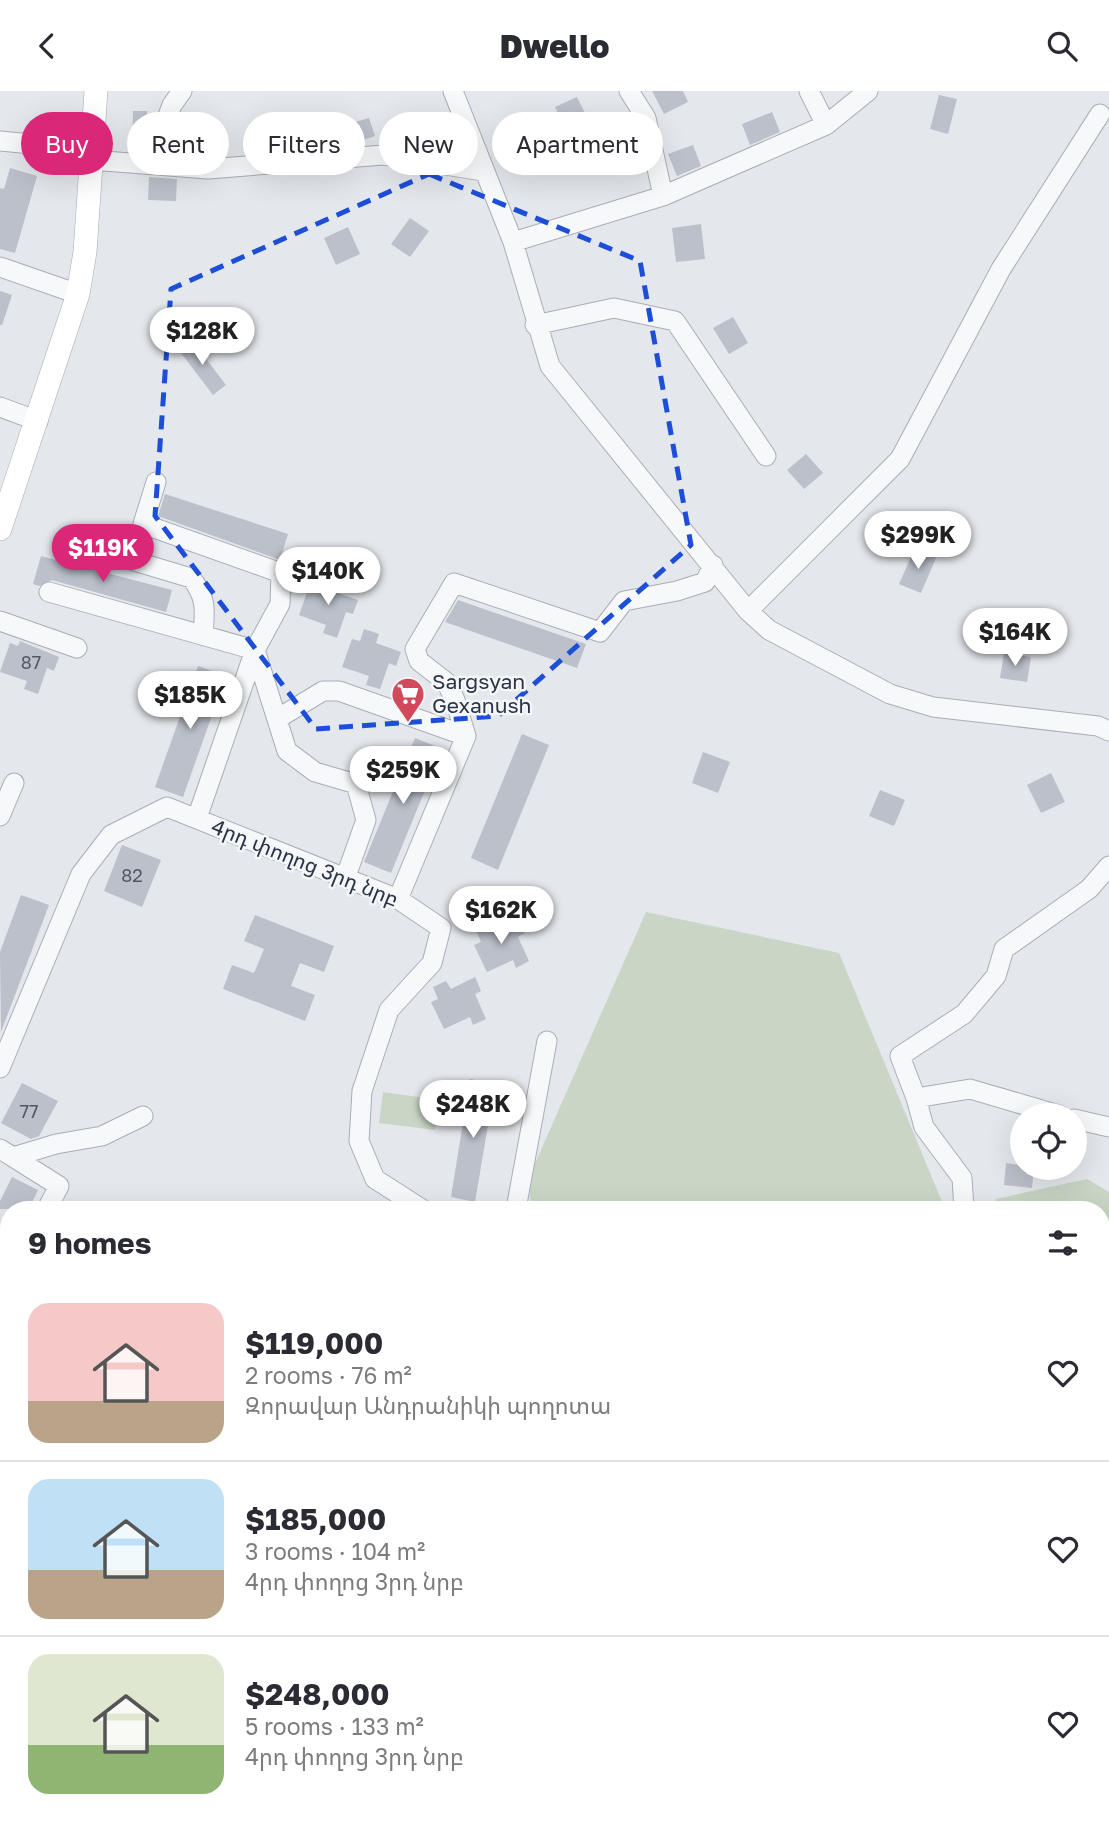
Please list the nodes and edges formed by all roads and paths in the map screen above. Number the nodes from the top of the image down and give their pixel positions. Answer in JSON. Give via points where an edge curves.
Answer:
{"nodes":[{"id":1,"x":96,"y":91,"type":"edge"},
{"id":2,"x":182,"y":91,"type":"edge"},
{"id":3,"x":453,"y":91,"type":"edge"},
{"id":4,"x":629,"y":91,"type":"edge"},
{"id":5,"x":808,"y":91,"type":"edge"},
{"id":6,"x":868,"y":91,"type":"edge"},
{"id":7,"x":95,"y":112,"type":"edge"},
{"id":8,"x":169,"y":112,"type":"edge"},
{"id":9,"x":1100,"y":114,"type":"dead end"},
{"id":10,"x":827,"y":125,"type":"junction"},
{"id":11,"x":0,"y":141,"type":"edge"},
{"id":12,"x":21,"y":144,"type":"edge"},
{"id":13,"x":229,"y":167,"type":"edge"},
{"id":14,"x":483,"y":171,"type":"junction"},
{"id":15,"x":91,"y":175,"type":"edge"},
{"id":16,"x":663,"y":196,"type":"junction"},
{"id":17,"x":513,"y":242,"type":"junction"},
{"id":18,"x":0,"y":267,"type":"edge"},
{"id":19,"x":78,"y":294,"type":"junction"},
{"id":20,"x":536,"y":325,"type":"junction"},
{"id":21,"x":0,"y":407,"type":"edge"},
{"id":22,"x":38,"y":421,"type":"junction"},
{"id":23,"x":766,"y":456,"type":"dead end"},
{"id":24,"x":156,"y":482,"type":"dead end"},
{"id":25,"x":0,"y":529,"type":"edge"},
{"id":26,"x":64,"y":540,"type":"dead end"},
{"id":27,"x":713,"y":565,"type":"junction"},
{"id":28,"x":49,"y":592,"type":"dead end"},
{"id":29,"x":748,"y":611,"type":"junction"},
{"id":30,"x":0,"y":621,"type":"edge"},
{"id":31,"x":203,"y":635,"type":"junction"},
{"id":32,"x":77,"y":648,"type":"dead end"},
{"id":33,"x":255,"y":650,"type":"junction"},
{"id":34,"x":278,"y":719,"type":"junction"},
{"id":35,"x":1109,"y":731,"type":"edge"},
{"id":36,"x":466,"y":736,"type":"junction"},
{"id":37,"x":14,"y":783,"type":"dead end"},
{"id":38,"x":0,"y":816,"type":"edge"},
{"id":39,"x":197,"y":818,"type":"junction"},
{"id":40,"x":1109,"y":866,"type":"edge"},
{"id":41,"x":346,"y":876,"type":"junction"},
{"id":42,"x":398,"y":899,"type":"junction"},
{"id":43,"x":547,"y":1041,"type":"dead end"},
{"id":44,"x":0,"y":1068,"type":"edge"},
{"id":45,"x":916,"y":1098,"type":"junction"},
{"id":46,"x":1016,"y":1103,"type":"edge"},
{"id":47,"x":143,"y":1115,"type":"dead end"},
{"id":48,"x":1087,"y":1122,"type":"edge"},
{"id":49,"x":1109,"y":1127,"type":"edge"},
{"id":50,"x":6,"y":1153,"type":"edge"},
{"id":51,"x":51,"y":1201,"type":"edge"},
{"id":52,"x":409,"y":1201,"type":"edge"},
{"id":53,"x":517,"y":1201,"type":"edge"},
{"id":54,"x":963,"y":1201,"type":"edge"}],
"edges":[{"from":1,"to":7,"type":"main road"},
{"from":2,"to":8,"type":"street"},
{"from":3,"to":14,"type":"street"},
{"from":4,"to":16,"type":"street","via":[[646,118]]},
{"from":5,"to":10,"type":"street"},
{"from":6,"to":10,"type":"street"},
{"from":9,"to":29,"type":"street","via":[[1002,269],[900,459]]},
{"from":10,"to":16,"type":"street"},
{"from":11,"to":12,"type":"street"},
{"from":13,"to":14,"type":"street","via":[[383,155]]},
{"from":14,"to":17,"type":"street"},
{"from":15,"to":19,"type":"main road"},
{"from":16,"to":17,"type":"street"},
{"from":17,"to":20,"type":"street"},
{"from":18,"to":19,"type":"street"},
{"from":19,"to":22,"type":"main road"},
{"from":20,"to":23,"type":"street","via":[[614,308],[675,321]]},
{"from":20,"to":27,"type":"street","via":[[550,366]]},
{"from":21,"to":22,"type":"street"},
{"from":22,"to":25,"type":"main road"},
{"from":24,"to":33,"type":"street","via":[[144,524],[281,573],[280,604]]},
{"from":26,"to":31,"type":"street","via":[[191,578],[206,604]]},
{"from":27,"to":29,"type":"street"},
{"from":27,"to":36,"type":"street","via":[[705,582],[624,601],[600,632],[454,583],[415,649],[419,661],[446,682]]},
{"from":28,"to":31,"type":"street"},
{"from":29,"to":35,"type":"street","via":[[769,630],[890,694],[933,707]]},
{"from":30,"to":32,"type":"street"},
{"from":31,"to":33,"type":"street"},
{"from":33,"to":34,"type":"street"},
{"from":33,"to":39,"type":"street"},
{"from":34,"to":36,"type":"street","via":[[323,691],[339,691]]},
{"from":34,"to":41,"type":"street","via":[[287,751],[315,772],[356,784],[366,820]]},
{"from":36,"to":42,"type":"street"},
{"from":37,"to":38,"type":"street"},
{"from":39,"to":41,"type":"street","name":"4րդ փողոց 3րդ նրբ"},
{"from":39,"to":44,"type":"street","name":"4րդ փողոց 3րդ նրբ","via":[[167,807],[111,835],[81,874]]},
{"from":40,"to":45,"type":"street","via":[[1089,889],[1004,949],[996,976],[964,1014],[900,1056]]},
{"from":41,"to":42,"type":"street","name":"4րդ փողոց 3րդ նրբ"},
{"from":42,"to":52,"type":"street","name":"4րդ փողոց 3րդ նրբ","via":[[441,927],[432,964],[389,1010],[362,1091],[359,1141],[375,1179]]},
{"from":43,"to":53,"type":"street"},
{"from":45,"to":46,"type":"street","via":[[970,1090]]},
{"from":45,"to":54,"type":"street","via":[[924,1127],[962,1178]]},
{"from":47,"to":50,"type":"street","via":[[102,1136]]},
{"from":48,"to":49,"type":"street"},
{"from":50,"to":51,"type":"street","via":[[59,1186]]}]}
